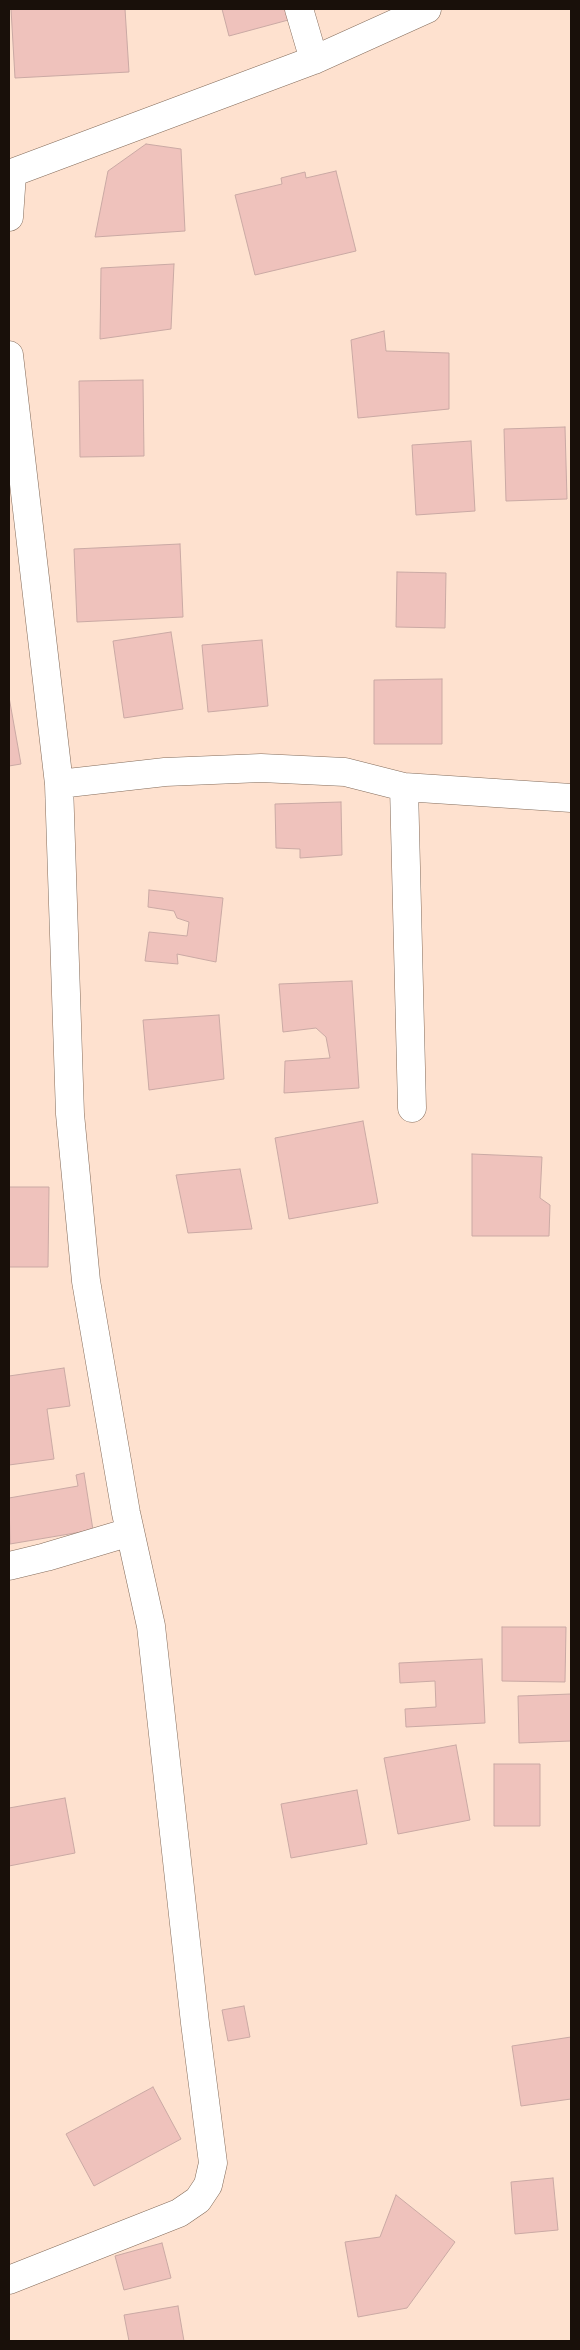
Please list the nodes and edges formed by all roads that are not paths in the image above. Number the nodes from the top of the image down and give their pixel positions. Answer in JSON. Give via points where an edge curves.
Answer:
{"nodes":[{"id":1,"x":299,"y":9,"type":"edge"},
{"id":2,"x":427,"y":9,"type":"edge"},
{"id":3,"x":314,"y":60,"type":"junction"},
{"id":4,"x":10,"y":174,"type":"edge"},
{"id":5,"x":9,"y":217,"type":"edge"},
{"id":6,"x":9,"y":355,"type":"edge"},
{"id":7,"x":59,"y":784,"type":"junction"},
{"id":8,"x":404,"y":787,"type":"junction"},
{"id":9,"x":571,"y":798,"type":"edge"},
{"id":10,"x":412,"y":1108,"type":"dead end"},
{"id":11,"x":130,"y":1532,"type":"junction"},
{"id":12,"x":9,"y":1566,"type":"edge"},
{"id":13,"x":9,"y":2280,"type":"edge"}],
"edges":[{"from":1,"to":3,"type":"street"},
{"from":2,"to":3,"type":"street"},
{"from":3,"to":4,"type":"street"},
{"from":4,"to":5,"type":"street"},
{"from":6,"to":7,"type":"street"},
{"from":7,"to":8,"type":"street","via":[[165,772],[261,768],[345,772]]},
{"from":7,"to":11,"type":"street","via":[[70,1114],[86,1281]]},
{"from":8,"to":9,"type":"street"},
{"from":8,"to":10,"type":"street"},
{"from":11,"to":12,"type":"street"},
{"from":11,"to":13,"type":"street","via":[[151,1626],[213,2163],[203,2193],[179,2213]]}]}
